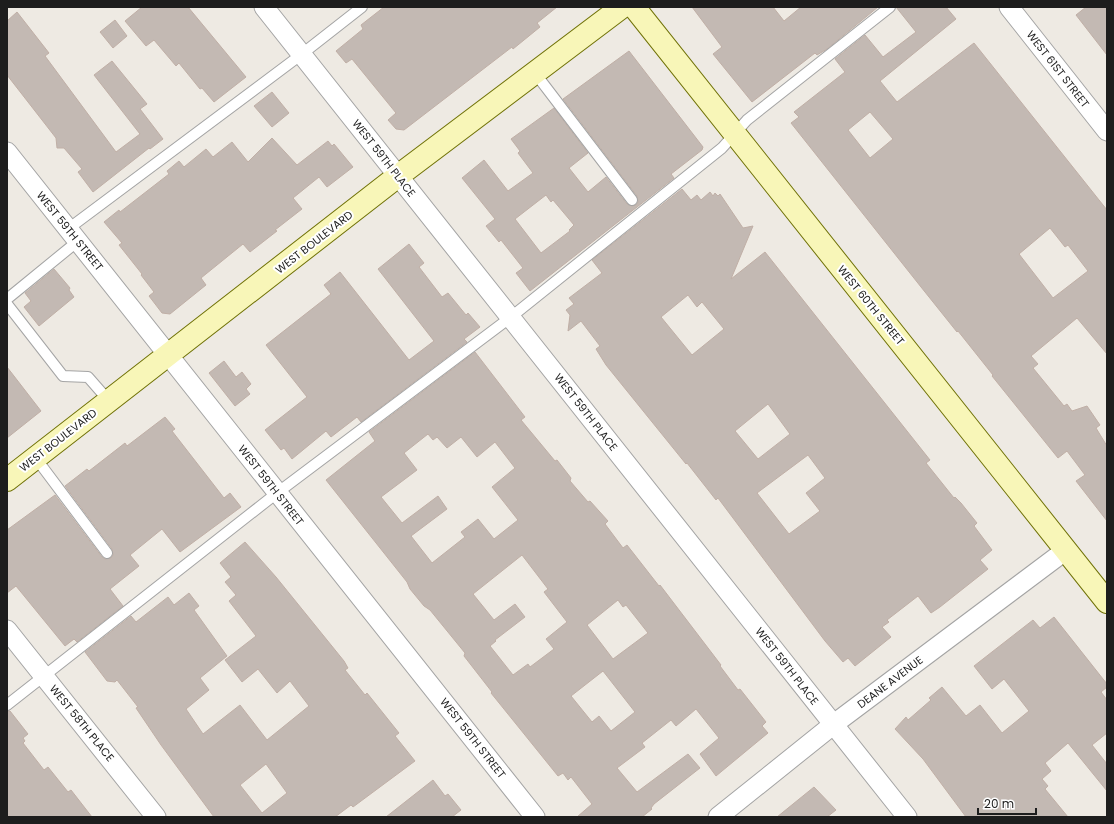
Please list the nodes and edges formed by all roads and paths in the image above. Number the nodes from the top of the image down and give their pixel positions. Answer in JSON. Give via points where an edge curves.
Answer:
{"nodes":[{"id":1,"x":264,"y":7,"type":"edge"},
{"id":2,"x":362,"y":7,"type":"edge"},
{"id":3,"x":622,"y":7,"type":"edge"},
{"id":4,"x":634,"y":7,"type":"edge"},
{"id":5,"x":890,"y":7,"type":"edge"},
{"id":6,"x":1009,"y":7,"type":"edge"},
{"id":7,"x":302,"y":54,"type":"junction"},
{"id":8,"x":535,"y":73,"type":"junction"},
{"id":9,"x":1107,"y":131,"type":"edge"},
{"id":10,"x":734,"y":133,"type":"junction"},
{"id":11,"x":7,"y":152,"type":"edge"},
{"id":12,"x":398,"y":176,"type":"junction"},
{"id":13,"x":632,"y":200,"type":"dead end"},
{"id":14,"x":73,"y":235,"type":"junction"},
{"id":15,"x":7,"y":298,"type":"edge"},
{"id":16,"x":7,"y":304,"type":"edge"},
{"id":17,"x":510,"y":317,"type":"junction"},
{"id":18,"x":168,"y":355,"type":"junction"},
{"id":19,"x":109,"y":401,"type":"junction"},
{"id":20,"x":35,"y":457,"type":"junction"},
{"id":21,"x":7,"y":480,"type":"edge"},
{"id":22,"x":277,"y":493,"type":"junction"},
{"id":23,"x":1066,"y":550,"type":"junction"},
{"id":24,"x":107,"y":553,"type":"dead end"},
{"id":25,"x":1107,"y":602,"type":"edge"},
{"id":26,"x":7,"y":630,"type":"edge"},
{"id":27,"x":44,"y":676,"type":"junction"},
{"id":28,"x":7,"y":705,"type":"edge"},
{"id":29,"x":834,"y":724,"type":"junction"},
{"id":30,"x":156,"y":817,"type":"edge"},
{"id":31,"x":535,"y":817,"type":"edge"},
{"id":32,"x":718,"y":817,"type":"edge"},
{"id":33,"x":907,"y":817,"type":"edge"}],
"edges":[{"from":1,"to":7,"type":"street","name":"WEST 59TH PLACE"},
{"from":2,"to":7,"type":"lane"},
{"from":3,"to":8,"type":"main road","name":"WEST BOULEVARD"},
{"from":4,"to":10,"type":"main road","name":"WEST 60TH STREET"},
{"from":5,"to":10,"type":"lane"},
{"from":6,"to":9,"type":"street","name":"WEST 61ST STREET"},
{"from":7,"to":12,"type":"street","name":"WEST 59TH PLACE"},
{"from":7,"to":14,"type":"lane"},
{"from":8,"to":12,"type":"main road","name":"WEST BOULEVARD"},
{"from":8,"to":13,"type":"lane"},
{"from":10,"to":17,"type":"lane","via":[[722,148]]},
{"from":10,"to":23,"type":"main road","name":"WEST 60TH STREET"},
{"from":11,"to":14,"type":"street","name":"WEST 59TH STREET"},
{"from":12,"to":17,"type":"street","name":"WEST 59TH PLACE"},
{"from":12,"to":18,"type":"main road","name":"WEST BOULEVARD"},
{"from":14,"to":15,"type":"lane"},
{"from":14,"to":18,"type":"street","name":"WEST 59TH STREET"},
{"from":16,"to":19,"type":"lane","via":[[63,376],[88,377]]},
{"from":17,"to":22,"type":"lane"},
{"from":17,"to":29,"type":"street","name":"WEST 59TH PLACE"},
{"from":18,"to":19,"type":"main road","name":"WEST BOULEVARD"},
{"from":18,"to":22,"type":"street","name":"WEST 59TH STREET"},
{"from":19,"to":20,"type":"main road","name":"WEST BOULEVARD"},
{"from":20,"to":21,"type":"main road","name":"WEST BOULEVARD"},
{"from":20,"to":24,"type":"lane"},
{"from":22,"to":27,"type":"lane"},
{"from":22,"to":31,"type":"street","name":"WEST 59TH STREET"},
{"from":23,"to":25,"type":"main road","name":"WEST 60TH STREET"},
{"from":23,"to":29,"type":"street","name":"DEANE AVENUE"},
{"from":26,"to":27,"type":"street","name":"WEST 58TH PLACE"},
{"from":27,"to":28,"type":"lane"},
{"from":27,"to":30,"type":"street","name":"WEST 58TH PLACE"},
{"from":29,"to":32,"type":"street","name":"DEANE AVENUE"},
{"from":29,"to":33,"type":"street","name":"WEST 59TH PLACE"}]}
